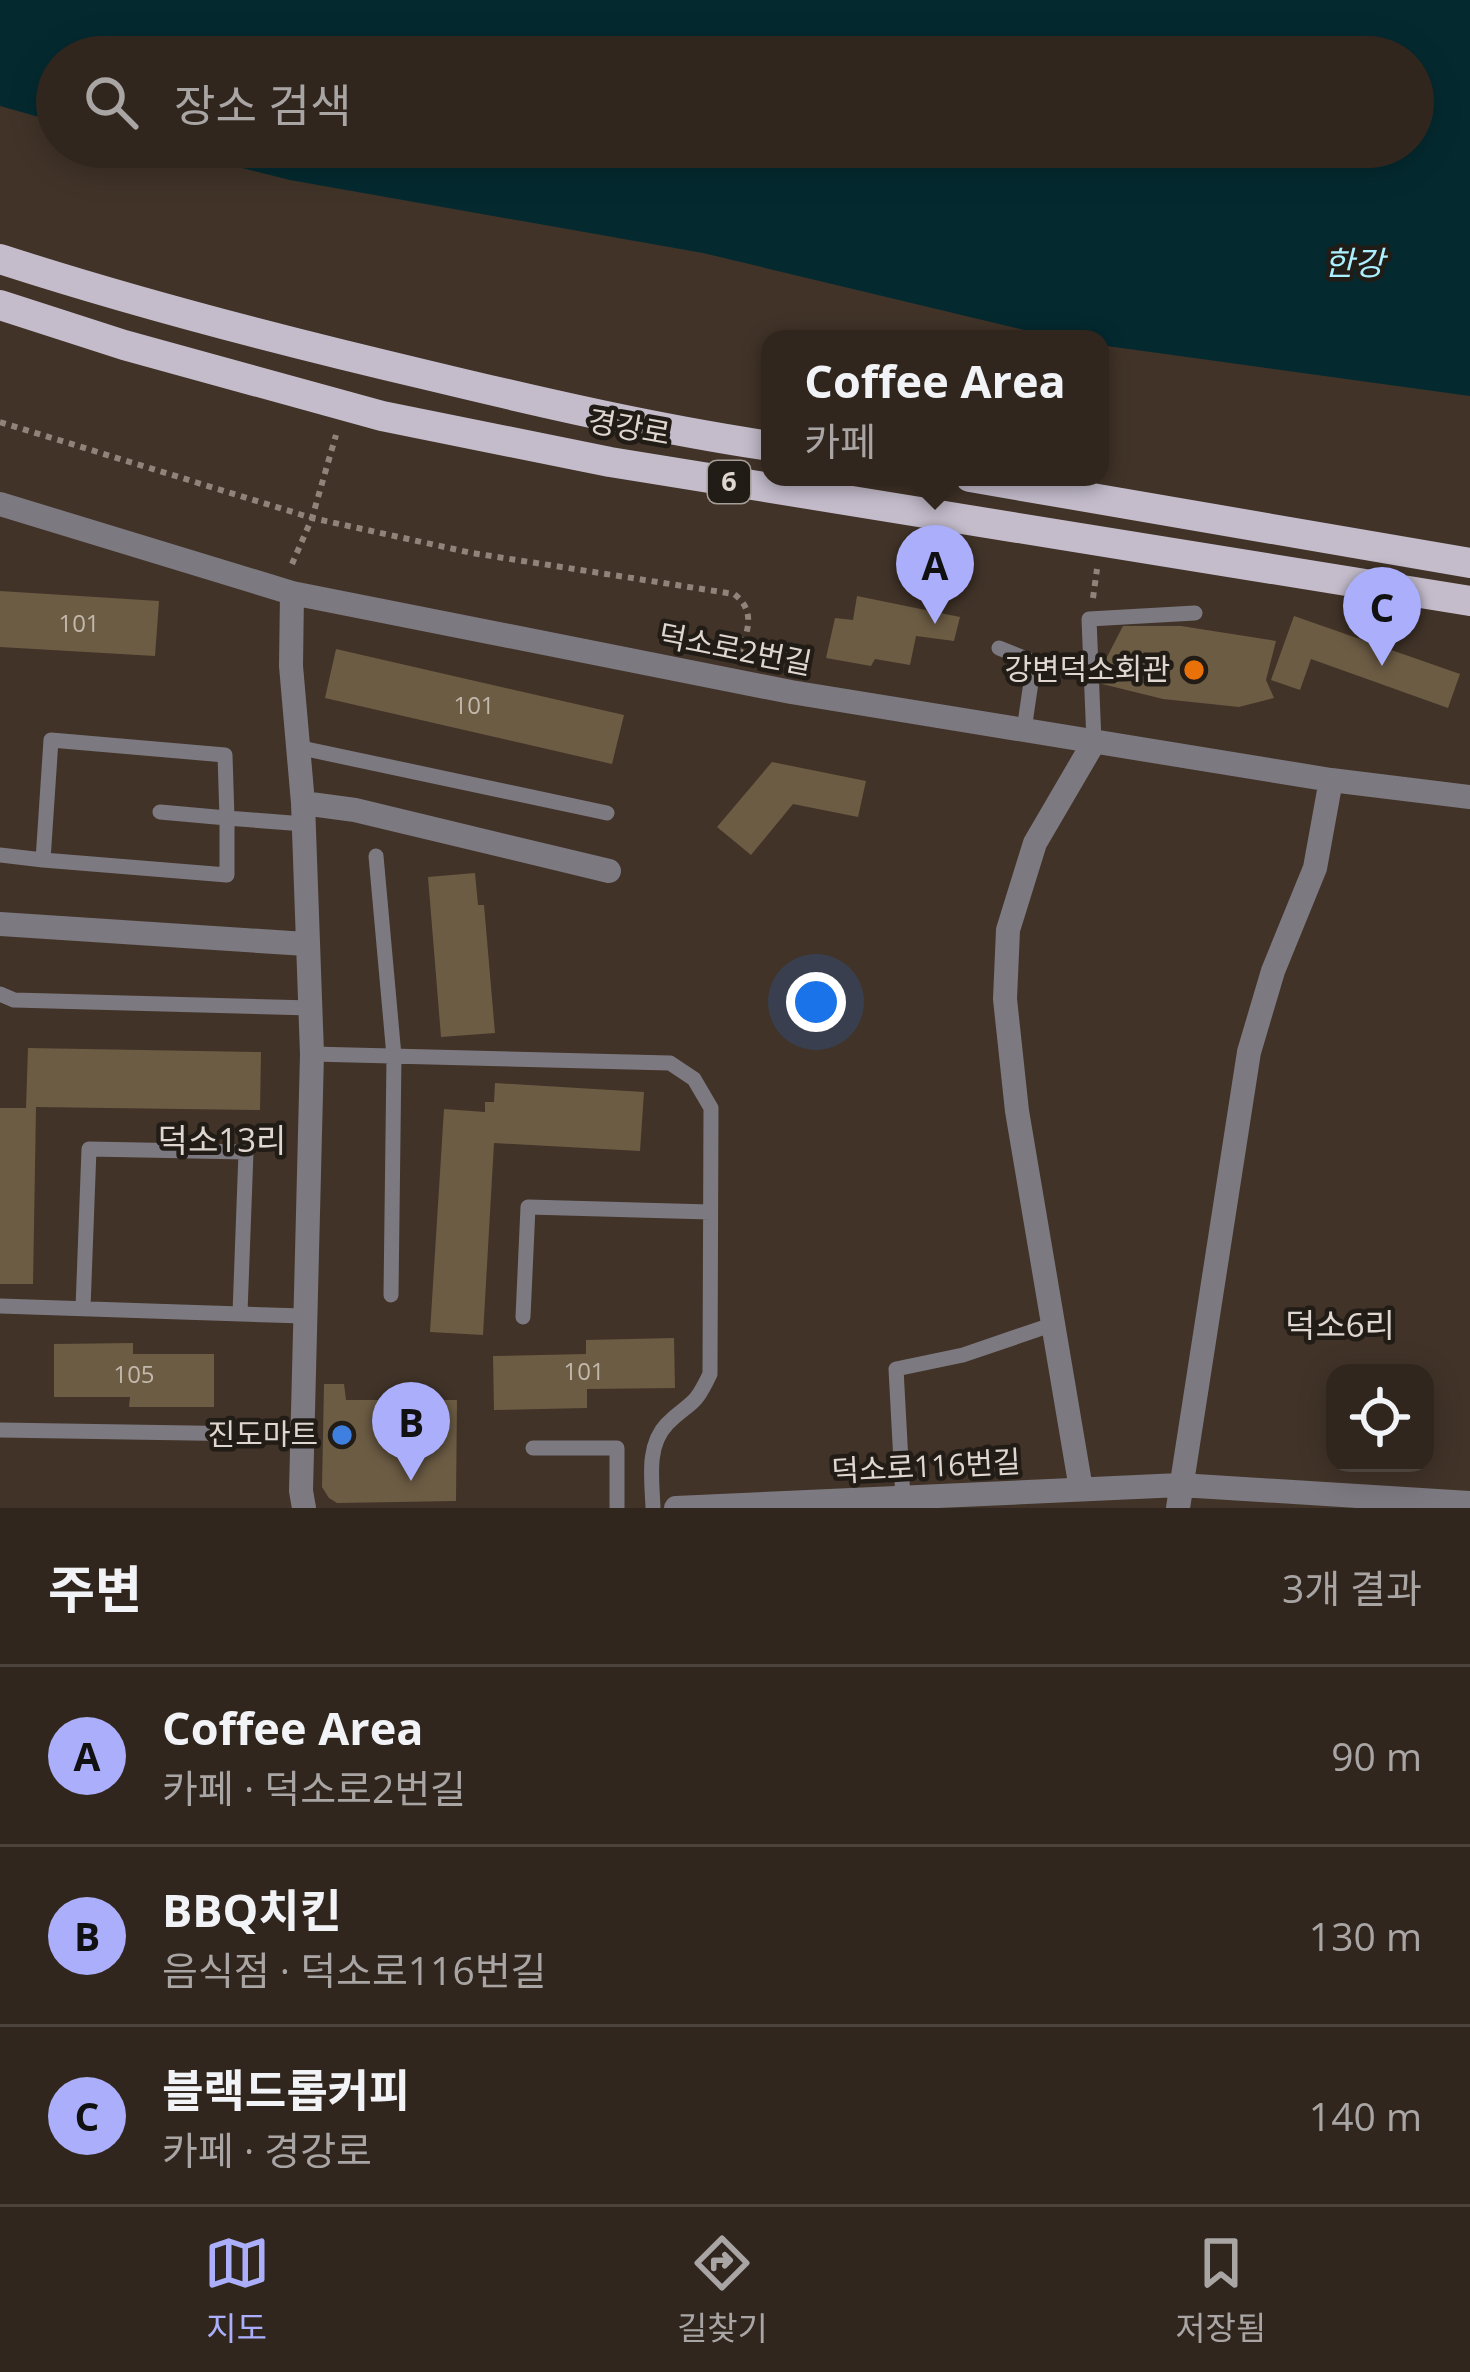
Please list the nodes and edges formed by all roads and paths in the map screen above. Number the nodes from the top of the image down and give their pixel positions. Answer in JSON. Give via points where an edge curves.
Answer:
{"nodes":[{"id":1,"x":0,"y":259,"type":"edge"},
{"id":2,"x":0,"y":304,"type":"edge"},
{"id":3,"x":0,"y":422,"type":"edge"},
{"id":4,"x":339,"y":427,"type":"dead end"},
{"id":5,"x":761,"y":444,"type":"edge"},
{"id":6,"x":1023,"y":486,"type":"edge"},
{"id":7,"x":0,"y":504,"type":"edge"},
{"id":8,"x":312,"y":518,"type":"junction"},
{"id":9,"x":1470,"y":562,"type":"edge"},
{"id":10,"x":285,"y":590,"type":"junction"},
{"id":11,"x":1470,"y":601,"type":"edge"},
{"id":12,"x":1195,"y":614,"type":"dead end"},
{"id":13,"x":999,"y":649,"type":"dead end"},
{"id":14,"x":740,"y":651,"type":"dead end"},
{"id":15,"x":1024,"y":730,"type":"junction"},
{"id":16,"x":1094,"y":742,"type":"junction"},
{"id":17,"x":297,"y":747,"type":"junction"},
{"id":18,"x":1331,"y":780,"type":"junction"},
{"id":19,"x":1470,"y":797,"type":"edge"},
{"id":20,"x":160,"y":812,"type":"dead end"},
{"id":21,"x":607,"y":813,"type":"dead end"},
{"id":22,"x":303,"y":814,"type":"junction"},
{"id":23,"x":227,"y":818,"type":"junction"},
{"id":24,"x":0,"y":855,"type":"edge"},
{"id":25,"x":376,"y":856,"type":"dead end"},
{"id":26,"x":43,"y":860,"type":"junction"},
{"id":27,"x":609,"y":871,"type":"dead end"},
{"id":28,"x":0,"y":924,"type":"edge"},
{"id":29,"x":306,"y":944,"type":"junction"},
{"id":30,"x":0,"y":994,"type":"edge"},
{"id":31,"x":311,"y":1008,"type":"junction"},
{"id":32,"x":312,"y":1054,"type":"junction"},
{"id":33,"x":394,"y":1056,"type":"junction"},
{"id":34,"x":710,"y":1212,"type":"junction"},
{"id":35,"x":391,"y":1295,"type":"dead end"},
{"id":36,"x":0,"y":1306,"type":"edge"},
{"id":37,"x":83,"y":1308,"type":"junction"},
{"id":38,"x":240,"y":1313,"type":"junction"},
{"id":39,"x":303,"y":1316,"type":"junction"},
{"id":40,"x":523,"y":1317,"type":"dead end"},
{"id":41,"x":1052,"y":1325,"type":"junction"},
{"id":42,"x":0,"y":1430,"type":"edge"},
{"id":43,"x":255,"y":1435,"type":"dead end"},
{"id":44,"x":533,"y":1448,"type":"dead end"},
{"id":45,"x":1082,"y":1489,"type":"junction"},
{"id":46,"x":1179,"y":1496,"type":"edge"},
{"id":47,"x":903,"y":1499,"type":"junction"},
{"id":48,"x":1470,"y":1503,"type":"edge"},
{"id":49,"x":304,"y":1508,"type":"edge"},
{"id":50,"x":617,"y":1508,"type":"edge"},
{"id":51,"x":653,"y":1508,"type":"edge"},
{"id":52,"x":676,"y":1508,"type":"edge"}],
"edges":[{"from":1,"to":5,"type":"main road","name":"경강로","number":"6","via":[[279,340]]},
{"from":2,"to":11,"type":"main road","name":"경강로","number":"6","bridge":true,"via":[[382,416],[610,462]]},
{"from":3,"to":8,"type":"path"},
{"from":4,"to":8,"type":"path"},
{"from":6,"to":9,"type":"main road"},
{"from":7,"to":10,"type":"street","name":"덕소로2번길"},
{"from":8,"to":10,"type":"path"},
{"from":8,"to":14,"type":"path","via":[[472,553],[734,594],[749,616]]},
{"from":10,"to":15,"type":"street","name":"덕소로2번길","via":[[791,692]]},
{"from":10,"to":17,"type":"street"},
{"from":12,"to":16,"type":"lane","via":[[1089,619]]},
{"from":13,"to":15,"type":"lane","via":[[1034,662]]},
{"from":15,"to":16,"type":"street","name":"덕소로2번길"},
{"from":16,"to":18,"type":"street","name":"덕소로2번길"},
{"from":16,"to":41,"type":"street","via":[[1035,843],[1008,930],[1017,1111]]},
{"from":17,"to":21,"type":"lane"},
{"from":17,"to":22,"type":"street"},
{"from":18,"to":19,"type":"street","name":"덕소로2번길"},
{"from":18,"to":46,"type":"street","via":[[1315,868],[1249,1052]]},
{"from":20,"to":23,"type":"lane"},
{"from":22,"to":23,"type":"lane"},
{"from":22,"to":27,"type":"street","via":[[356,810]]},
{"from":22,"to":29,"type":"street"},
{"from":23,"to":26,"type":"lane","via":[[227,875]]},
{"from":23,"to":26,"type":"lane","via":[[225,755],[51,740]]},
{"from":24,"to":26,"type":"lane"},
{"from":25,"to":33,"type":"lane"},
{"from":28,"to":29,"type":"street"},
{"from":29,"to":31,"type":"street"},
{"from":30,"to":31,"type":"lane"},
{"from":31,"to":32,"type":"street"},
{"from":32,"to":33,"type":"lane"},
{"from":32,"to":39,"type":"street"},
{"from":33,"to":34,"type":"lane","via":[[670,1064],[694,1079],[711,1108]]},
{"from":33,"to":35,"type":"lane"},
{"from":34,"to":40,"type":"lane","via":[[528,1207]]},
{"from":34,"to":51,"type":"lane","via":[[710,1374],[697,1403],[664,1426],[652,1453]]},
{"from":36,"to":37,"type":"lane"},
{"from":37,"to":38,"type":"lane"},
{"from":37,"to":38,"type":"lane","via":[[89,1149],[246,1152]]},
{"from":38,"to":39,"type":"lane"},
{"from":39,"to":49,"type":"street"},
{"from":41,"to":45,"type":"street"},
{"from":41,"to":47,"type":"lane","via":[[896,1370]]},
{"from":42,"to":43,"type":"lane"},
{"from":44,"to":50,"type":"lane","via":[[617,1448]]},
{"from":45,"to":46,"type":"street","name":"덕소로116번길"},
{"from":45,"to":47,"type":"street","name":"덕소로116번길"},
{"from":46,"to":48,"type":"street","name":"덕소로116번길"},
{"from":47,"to":52,"type":"street","name":"덕소로116번길"}]}
